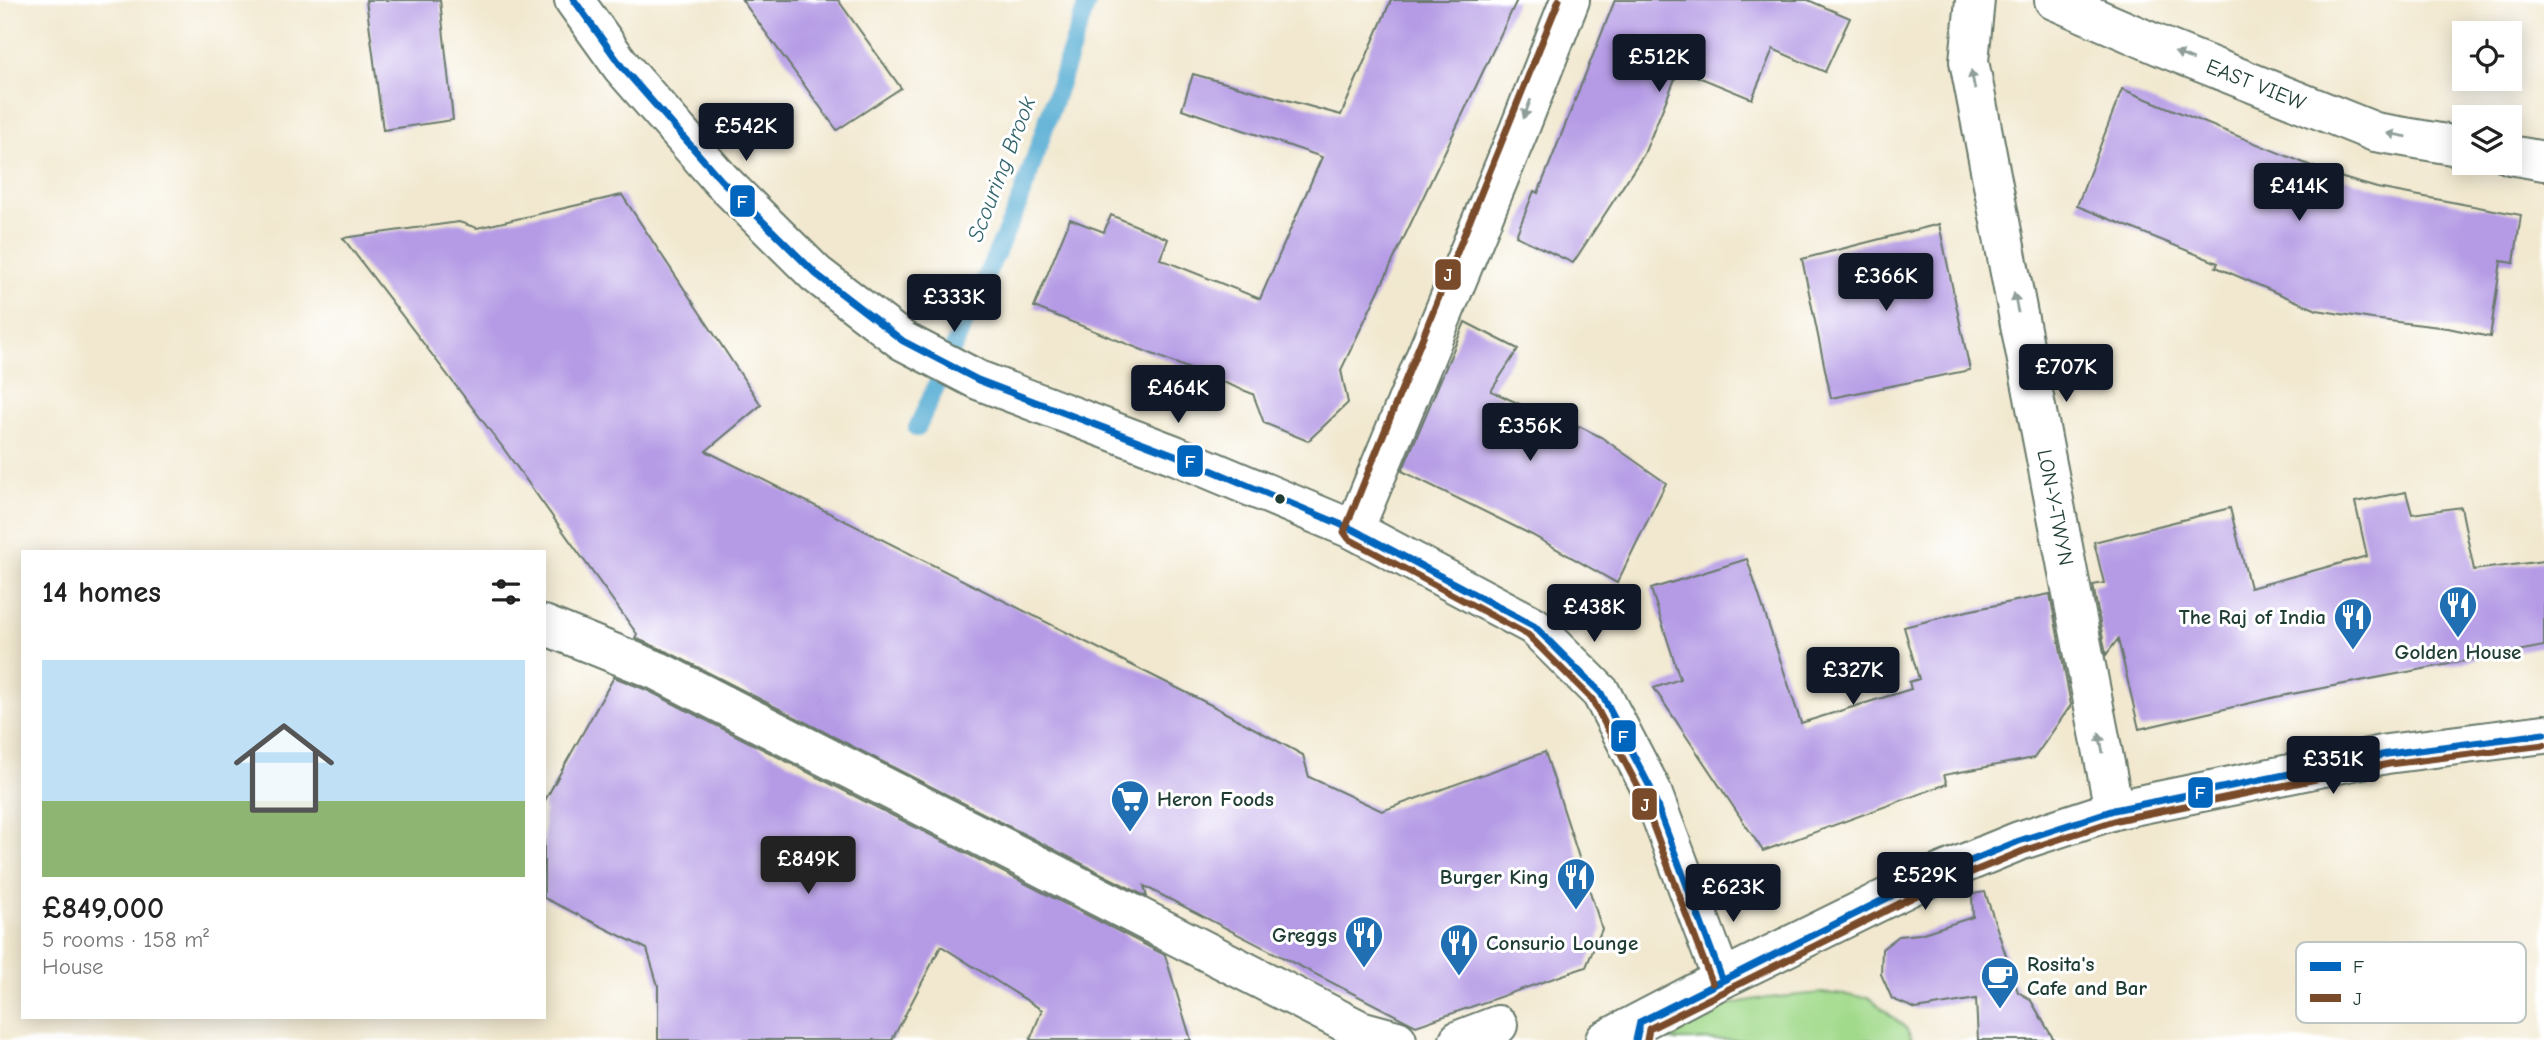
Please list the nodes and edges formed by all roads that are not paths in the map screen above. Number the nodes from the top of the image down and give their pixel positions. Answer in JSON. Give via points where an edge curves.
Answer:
{"nodes":[{"id":1,"x":574,"y":0,"type":"edge"},
{"id":2,"x":1570,"y":0,"type":"edge"},
{"id":3,"x":1975,"y":0,"type":"edge"},
{"id":4,"x":2054,"y":0,"type":"edge"},
{"id":5,"x":2452,"y":145,"type":"edge"},
{"id":6,"x":2522,"y":157,"type":"edge"},
{"id":7,"x":2544,"y":160,"type":"edge"},
{"id":8,"x":1354,"y":530,"type":"junction"},
{"id":9,"x":546,"y":626,"type":"edge"},
{"id":10,"x":2544,"y":734,"type":"edge"},
{"id":11,"x":2114,"y":810,"type":"junction"},
{"id":12,"x":1721,"y":979,"type":"junction"},
{"id":13,"x":1498,"y":1025,"type":"dead end"},
{"id":14,"x":1638,"y":1031,"type":"edge"},
{"id":15,"x":1397,"y":1040,"type":"edge"},
{"id":16,"x":1459,"y":1040,"type":"edge"},
{"id":17,"x":1605,"y":1040,"type":"edge"}],
"edges":[{"from":1,"to":8,"type":"street","via":[[622,67],[721,180],[816,274],[903,341],[978,380]]},
{"from":2,"to":8,"type":"street","one_way":true},
{"from":11,"to":3,"type":"street","name":"LON-Y-TWYN","one_way":true,"via":[[1969,61]]},
{"from":5,"to":4,"type":"street","name":"EAST VIEW","one_way":true,"via":[[2375,132]]},
{"from":6,"to":7,"type":"street"},
{"from":8,"to":12,"type":"street","via":[[1534,626],[1601,693],[1650,787]]},
{"from":9,"to":15,"type":"street","via":[[659,671],[1360,1030]]},
{"from":10,"to":11,"type":"street","via":[[2388,754]]},
{"from":11,"to":12,"type":"street","via":[[2019,841],[1917,883]]},
{"from":12,"to":14,"type":"street"},
{"from":13,"to":16,"type":"street"},
{"from":14,"to":17,"type":"street"}]}
